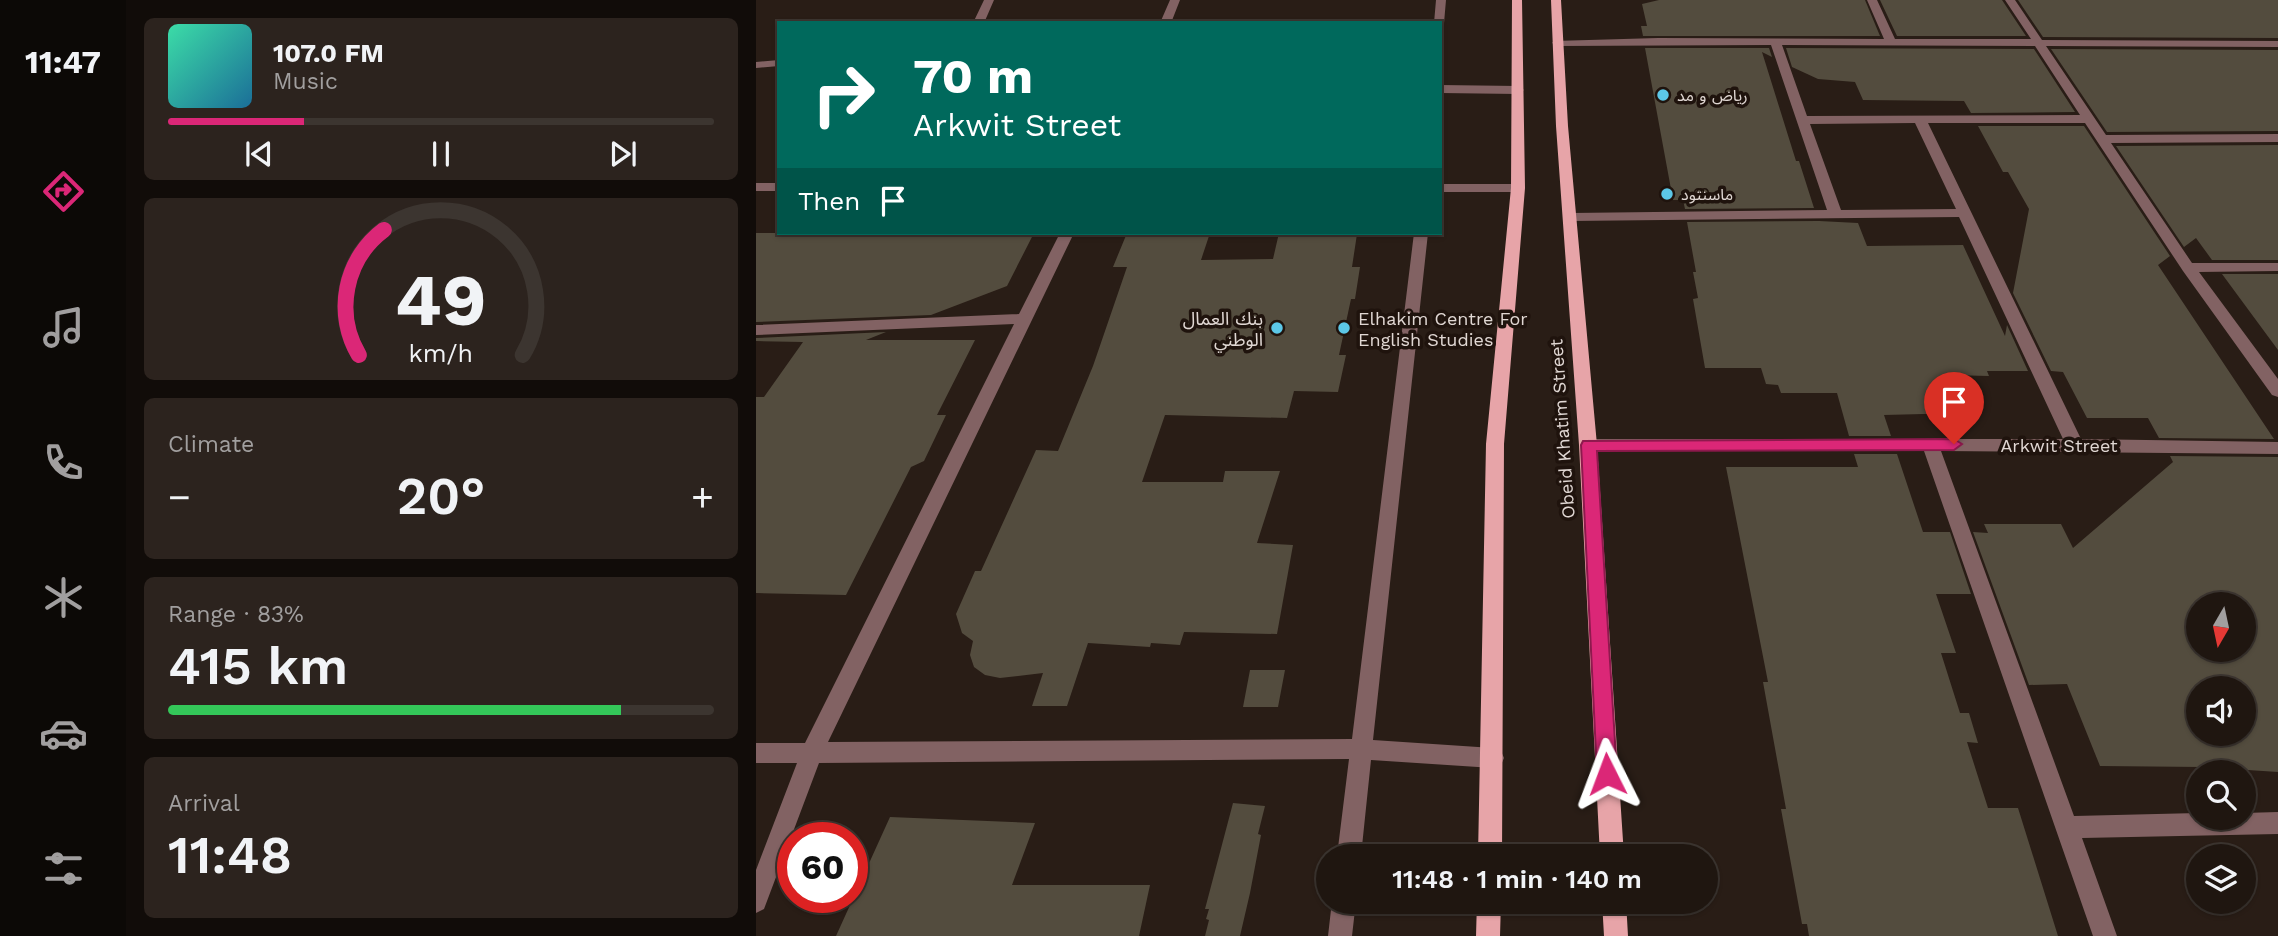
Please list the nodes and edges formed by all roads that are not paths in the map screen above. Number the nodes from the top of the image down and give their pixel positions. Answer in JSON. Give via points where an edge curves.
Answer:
{"nodes":[{"id":1,"x":989,"y":0,"type":"edge"},
{"id":2,"x":1175,"y":0,"type":"edge"},
{"id":3,"x":1441,"y":0,"type":"edge"},
{"id":4,"x":1517,"y":0,"type":"edge"},
{"id":5,"x":1556,"y":0,"type":"edge"},
{"id":6,"x":1872,"y":0,"type":"edge"},
{"id":7,"x":2010,"y":0,"type":"edge"},
{"id":8,"x":979,"y":21,"type":"edge"},
{"id":9,"x":1166,"y":21,"type":"edge"},
{"id":10,"x":1439,"y":21,"type":"edge"},
{"id":11,"x":1775,"y":41,"type":"junction"},
{"id":12,"x":1891,"y":42,"type":"junction"},
{"id":13,"x":1558,"y":43,"type":"junction"},
{"id":14,"x":2039,"y":43,"type":"junction"},
{"id":15,"x":2278,"y":44,"type":"edge"},
{"id":16,"x":777,"y":63,"type":"edge"},
{"id":17,"x":756,"y":65,"type":"edge"},
{"id":18,"x":1442,"y":89,"type":"edge"},
{"id":19,"x":1518,"y":90,"type":"junction"},
{"id":20,"x":2088,"y":119,"type":"junction"},
{"id":21,"x":1802,"y":120,"type":"junction"},
{"id":22,"x":1920,"y":120,"type":"junction"},
{"id":23,"x":2278,"y":138,"type":"edge"},
{"id":24,"x":2100,"y":139,"type":"junction"},
{"id":25,"x":756,"y":187,"type":"edge"},
{"id":26,"x":777,"y":187,"type":"edge"},
{"id":27,"x":1442,"y":188,"type":"edge"},
{"id":28,"x":1518,"y":188,"type":"junction"},
{"id":29,"x":1964,"y":213,"type":"junction"},
{"id":30,"x":1835,"y":214,"type":"junction"},
{"id":31,"x":1571,"y":217,"type":"junction"},
{"id":32,"x":1066,"y":235,"type":"edge"},
{"id":33,"x":1421,"y":235,"type":"edge"},
{"id":34,"x":2278,"y":267,"type":"edge"},
{"id":35,"x":2188,"y":268,"type":"junction"},
{"id":36,"x":1023,"y":319,"type":"junction"},
{"id":37,"x":756,"y":330,"type":"edge"},
{"id":38,"x":2278,"y":391,"type":"edge"},
{"id":39,"x":1930,"y":444,"type":"junction"},
{"id":40,"x":1588,"y":445,"type":"junction"},
{"id":41,"x":2075,"y":445,"type":"junction"},
{"id":42,"x":2278,"y":448,"type":"edge"},
{"id":43,"x":1361,"y":749,"type":"junction"},
{"id":44,"x":812,"y":752,"type":"junction"},
{"id":45,"x":756,"y":753,"type":"edge"},
{"id":46,"x":1493,"y":758,"type":"junction"},
{"id":47,"x":2278,"y":823,"type":"edge"},
{"id":48,"x":2066,"y":827,"type":"junction"},
{"id":49,"x":1350,"y":844,"type":"edge"},
{"id":50,"x":1490,"y":844,"type":"edge"},
{"id":51,"x":1611,"y":844,"type":"edge"},
{"id":52,"x":756,"y":901,"type":"edge"},
{"id":53,"x":1343,"y":914,"type":"edge"},
{"id":54,"x":1489,"y":914,"type":"edge"},
{"id":55,"x":1615,"y":914,"type":"edge"},
{"id":56,"x":1340,"y":936,"type":"edge"},
{"id":57,"x":1488,"y":936,"type":"edge"},
{"id":58,"x":1616,"y":936,"type":"edge"},
{"id":59,"x":2105,"y":936,"type":"edge"}],
"edges":[{"from":1,"to":8,"type":"street"},
{"from":2,"to":9,"type":"street"},
{"from":3,"to":10,"type":"street"},
{"from":4,"to":19,"type":"main road"},
{"from":5,"to":13,"type":"main road","name":"Obeid Khatim Street"},
{"from":6,"to":12,"type":"street"},
{"from":7,"to":14,"type":"street"},
{"from":11,"to":12,"type":"street"},
{"from":11,"to":13,"type":"street"},
{"from":11,"to":21,"type":"street"},
{"from":12,"to":14,"type":"street"},
{"from":13,"to":31,"type":"main road","name":"Obeid Khatim Street"},
{"from":14,"to":15,"type":"street"},
{"from":14,"to":20,"type":"street"},
{"from":16,"to":17,"type":"street"},
{"from":18,"to":19,"type":"street"},
{"from":19,"to":28,"type":"main road"},
{"from":20,"to":22,"type":"street"},
{"from":20,"to":24,"type":"street"},
{"from":21,"to":22,"type":"street"},
{"from":21,"to":30,"type":"street"},
{"from":22,"to":29,"type":"street"},
{"from":23,"to":24,"type":"street"},
{"from":24,"to":35,"type":"street"},
{"from":25,"to":26,"type":"street"},
{"from":27,"to":28,"type":"street"},
{"from":28,"to":46,"type":"main road","via":[[1494,444]]},
{"from":29,"to":30,"type":"street"},
{"from":29,"to":41,"type":"street"},
{"from":30,"to":31,"type":"street"},
{"from":31,"to":40,"type":"main road","name":"Obeid Khatim Street"},
{"from":32,"to":36,"type":"street"},
{"from":33,"to":43,"type":"street"},
{"from":34,"to":35,"type":"street"},
{"from":35,"to":38,"type":"street"},
{"from":36,"to":37,"type":"street"},
{"from":36,"to":44,"type":"street"},
{"from":39,"to":40,"type":"street","name":"Arkwit Street"},
{"from":39,"to":41,"type":"street","name":"Arkwit Street"},
{"from":39,"to":48,"type":"street"},
{"from":40,"to":51,"type":"main road","name":"Obeid Khatim Street"},
{"from":41,"to":42,"type":"street","name":"Arkwit Street"},
{"from":43,"to":44,"type":"street"},
{"from":43,"to":46,"type":"street"},
{"from":43,"to":49,"type":"street"},
{"from":44,"to":45,"type":"street"},
{"from":44,"to":52,"type":"street"},
{"from":46,"to":50,"type":"main road"},
{"from":47,"to":48,"type":"street"},
{"from":48,"to":59,"type":"street"},
{"from":53,"to":56,"type":"street"},
{"from":54,"to":57,"type":"main road"},
{"from":55,"to":58,"type":"main road"}]}
